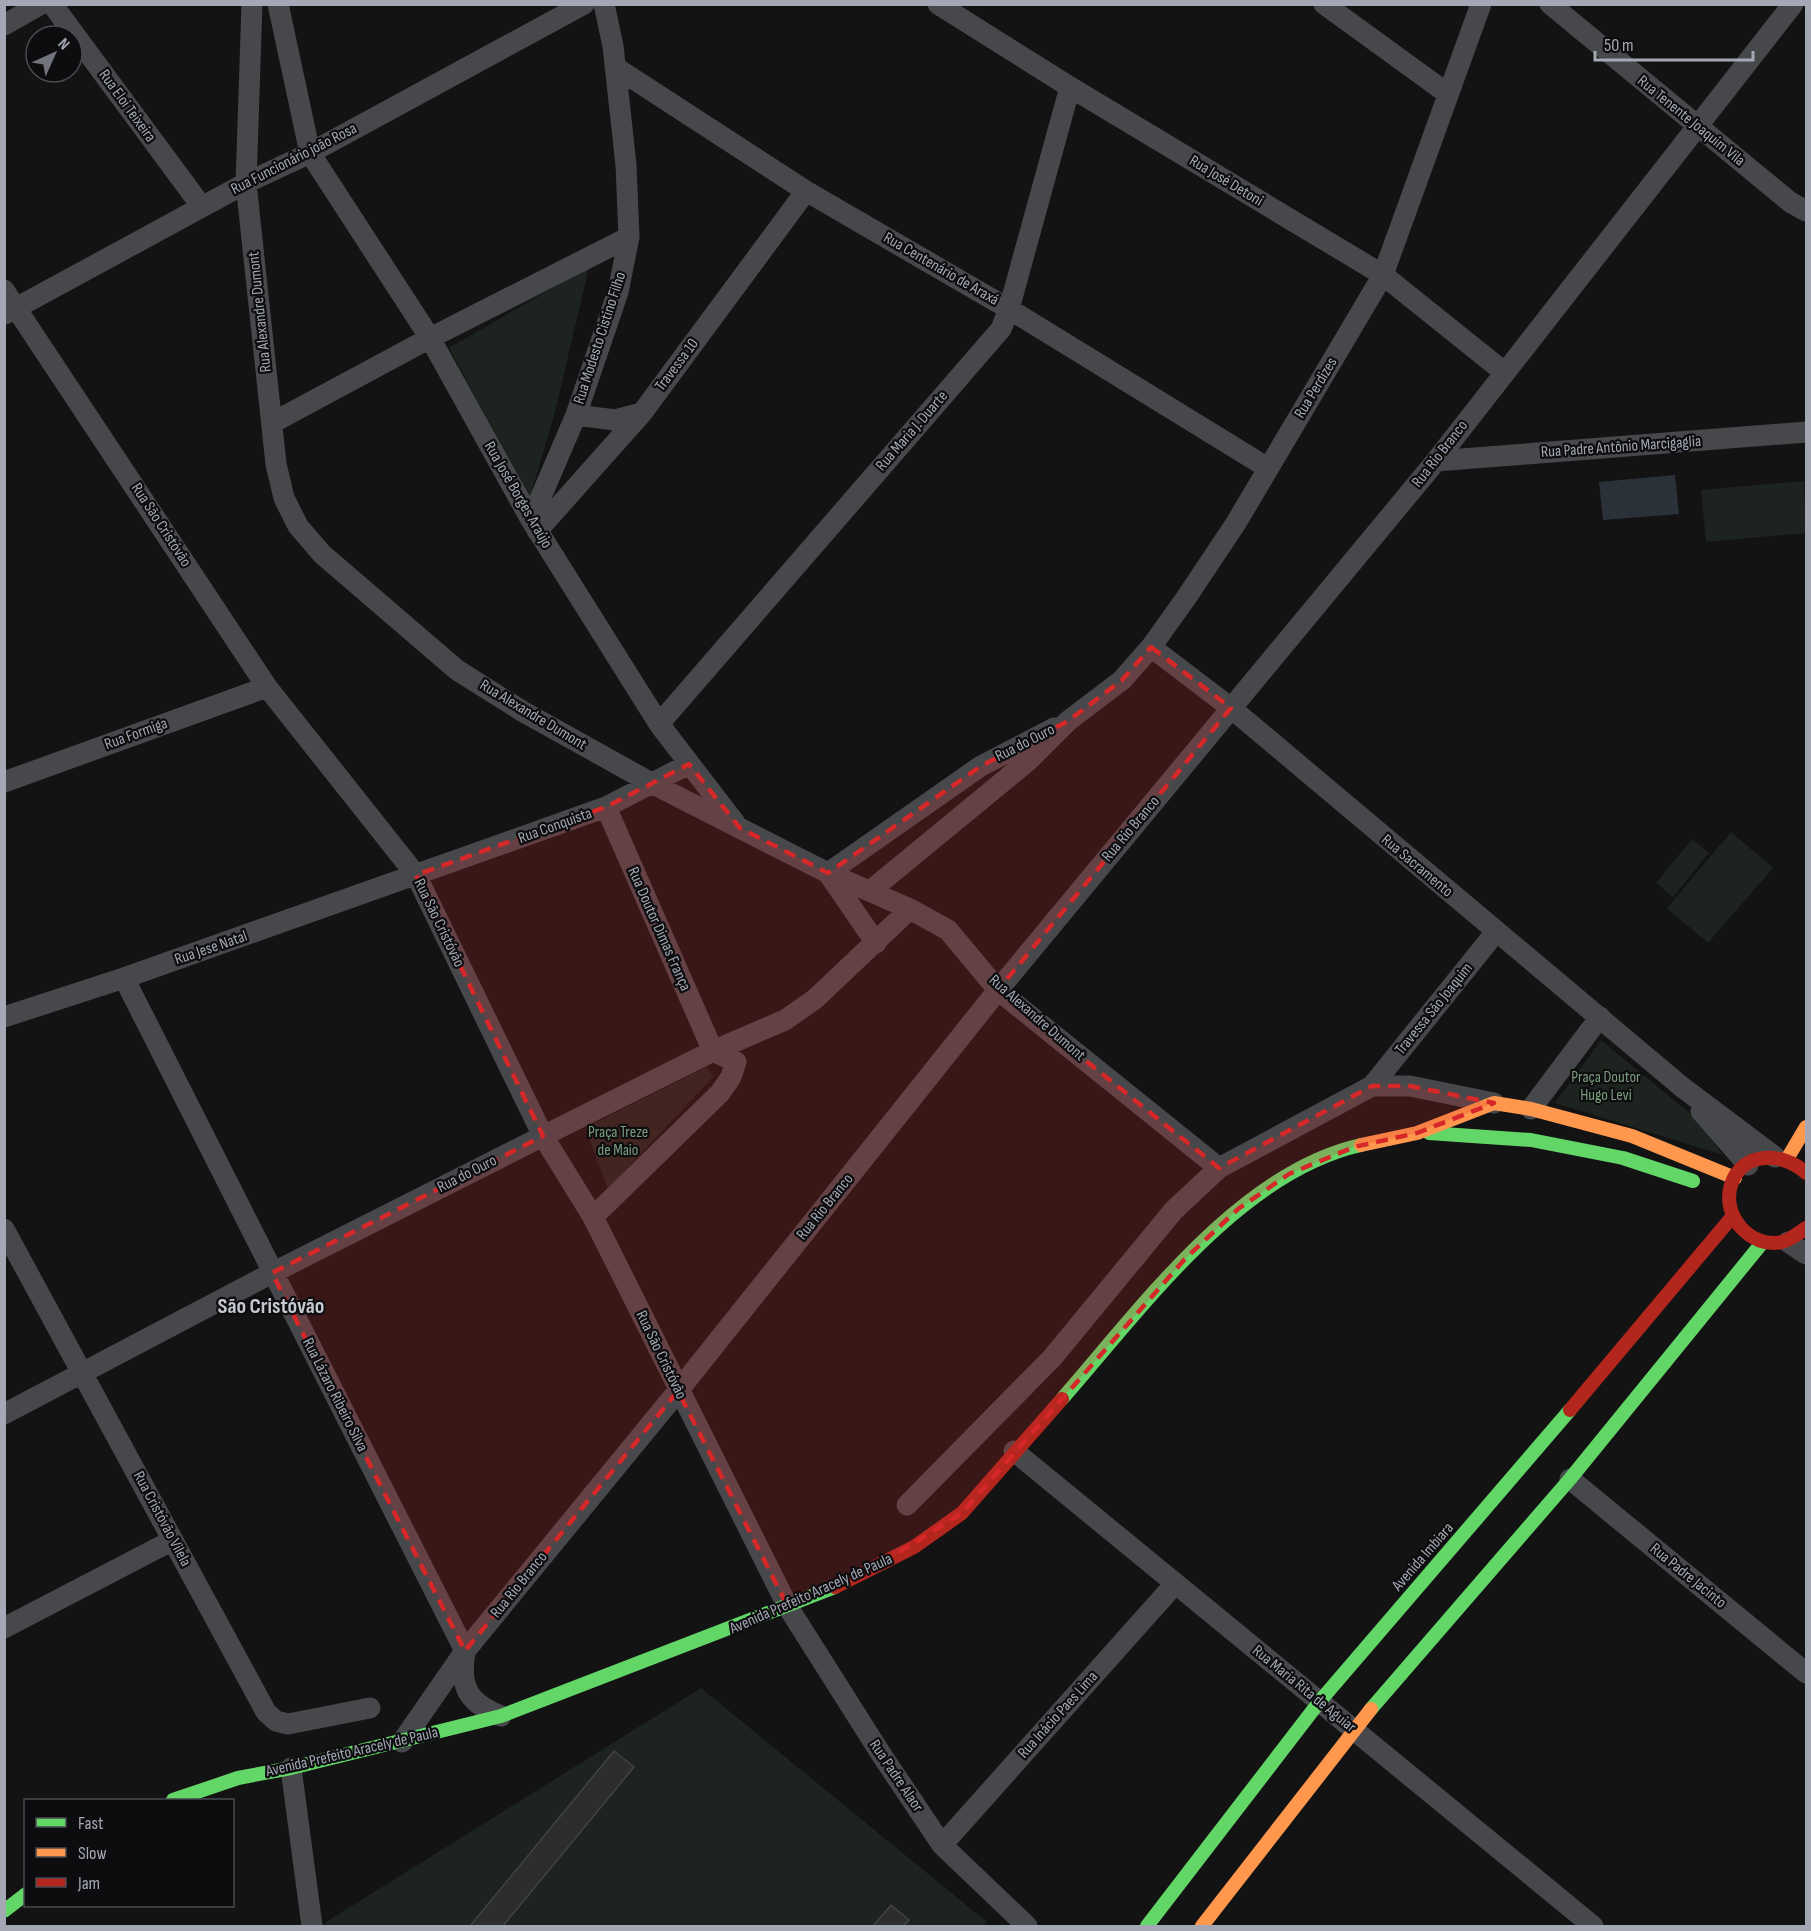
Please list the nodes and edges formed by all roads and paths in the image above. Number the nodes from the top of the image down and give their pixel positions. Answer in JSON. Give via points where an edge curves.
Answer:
{"nodes":[{"id":1,"x":41,"y":4,"type":"edge"},
{"id":2,"x":52,"y":4,"type":"edge"},
{"id":3,"x":252,"y":4,"type":"edge"},
{"id":4,"x":278,"y":4,"type":"edge"},
{"id":5,"x":584,"y":4,"type":"edge"},
{"id":6,"x":604,"y":4,"type":"edge"},
{"id":7,"x":938,"y":4,"type":"edge"},
{"id":8,"x":1324,"y":4,"type":"edge"},
{"id":9,"x":1481,"y":4,"type":"edge"},
{"id":10,"x":1550,"y":4,"type":"edge"},
{"id":11,"x":1793,"y":4,"type":"edge"},
{"id":12,"x":4,"y":25,"type":"edge"},
{"id":13,"x":615,"y":67,"type":"junction"},
{"id":14,"x":1070,"y":87,"type":"junction"},
{"id":15,"x":1448,"y":94,"type":"junction"},
{"id":16,"x":1697,"y":127,"type":"junction"},
{"id":17,"x":310,"y":153,"type":"junction"},
{"id":18,"x":246,"y":183,"type":"junction"},
{"id":19,"x":806,"y":191,"type":"junction"},
{"id":20,"x":202,"y":207,"type":"junction"},
{"id":21,"x":1806,"y":211,"type":"edge"},
{"id":22,"x":629,"y":237,"type":"junction"},
{"id":23,"x":1383,"y":275,"type":"junction"},
{"id":24,"x":9,"y":303,"type":"edge"},
{"id":25,"x":1010,"y":309,"type":"junction"},
{"id":26,"x":430,"y":338,"type":"junction"},
{"id":27,"x":1504,"y":372,"type":"junction"},
{"id":28,"x":642,"y":413,"type":"junction"},
{"id":29,"x":576,"y":415,"type":"junction"},
{"id":30,"x":272,"y":423,"type":"junction"},
{"id":31,"x":1806,"y":432,"type":"edge"},
{"id":32,"x":1436,"y":461,"type":"junction"},
{"id":33,"x":1268,"y":468,"type":"junction"},
{"id":34,"x":534,"y":526,"type":"junction"},
{"id":35,"x":1151,"y":647,"type":"junction"},
{"id":36,"x":267,"y":687,"type":"junction"},
{"id":37,"x":1231,"y":708,"type":"junction"},
{"id":38,"x":1068,"y":722,"type":"junction"},
{"id":39,"x":659,"y":724,"type":"junction"},
{"id":40,"x":689,"y":764,"type":"junction"},
{"id":41,"x":4,"y":782,"type":"edge"},
{"id":42,"x":653,"y":784,"type":"junction"},
{"id":43,"x":606,"y":807,"type":"junction"},
{"id":44,"x":740,"y":828,"type":"junction"},
{"id":45,"x":828,"y":873,"type":"junction"},
{"id":46,"x":416,"y":875,"type":"junction"},
{"id":47,"x":870,"y":891,"type":"junction"},
{"id":48,"x":910,"y":909,"type":"junction"},
{"id":49,"x":1496,"y":933,"type":"junction"},
{"id":50,"x":876,"y":943,"type":"junction"},
{"id":51,"x":124,"y":978,"type":"junction"},
{"id":52,"x":998,"y":990,"type":"junction"},
{"id":53,"x":4,"y":1017,"type":"edge"},
{"id":54,"x":1600,"y":1017,"type":"junction"},
{"id":55,"x":713,"y":1051,"type":"junction"},
{"id":56,"x":1372,"y":1086,"type":"junction"},
{"id":57,"x":1682,"y":1088,"type":"junction"},
{"id":58,"x":1494,"y":1103,"type":"junction"},
{"id":59,"x":1532,"y":1109,"type":"junction"},
{"id":60,"x":1806,"y":1126,"type":"edge"},
{"id":61,"x":1417,"y":1133,"type":"junction"},
{"id":62,"x":543,"y":1136,"type":"junction"},
{"id":63,"x":1632,"y":1136,"type":"junction"},
{"id":64,"x":1623,"y":1158,"type":"junction"},
{"id":65,"x":1781,"y":1158,"type":"junction"},
{"id":66,"x":1220,"y":1168,"type":"junction"},
{"id":67,"x":1741,"y":1171,"type":"junction"},
{"id":68,"x":1806,"y":1173,"type":"edge"},
{"id":69,"x":1719,"y":1189,"type":"junction"},
{"id":70,"x":593,"y":1217,"type":"junction"},
{"id":71,"x":1732,"y":1217,"type":"junction"},
{"id":72,"x":1806,"y":1228,"type":"edge"},
{"id":73,"x":4,"y":1229,"type":"edge"},
{"id":74,"x":1788,"y":1242,"type":"junction"},
{"id":75,"x":1762,"y":1243,"type":"junction"},
{"id":76,"x":1806,"y":1254,"type":"edge"},
{"id":77,"x":272,"y":1273,"type":"junction"},
{"id":78,"x":83,"y":1374,"type":"junction"},
{"id":79,"x":678,"y":1391,"type":"junction"},
{"id":80,"x":4,"y":1414,"type":"edge"},
{"id":81,"x":1014,"y":1451,"type":"junction"},
{"id":82,"x":1570,"y":1479,"type":"junction"},
{"id":83,"x":908,"y":1505,"type":"dead end"},
{"id":84,"x":173,"y":1540,"type":"junction"},
{"id":85,"x":1174,"y":1585,"type":"junction"},
{"id":86,"x":788,"y":1607,"type":"junction"},
{"id":87,"x":4,"y":1628,"type":"edge"},
{"id":88,"x":465,"y":1651,"type":"junction"},
{"id":89,"x":1806,"y":1673,"type":"edge"},
{"id":90,"x":1320,"y":1701,"type":"junction"},
{"id":91,"x":370,"y":1708,"type":"dead end"},
{"id":92,"x":501,"y":1716,"type":"junction"},
{"id":93,"x":1354,"y":1729,"type":"junction"},
{"id":94,"x":402,"y":1742,"type":"junction"},
{"id":95,"x":291,"y":1768,"type":"junction"},
{"id":96,"x":176,"y":1799,"type":"edge"},
{"id":97,"x":942,"y":1845,"type":"junction"},
{"id":98,"x":24,"y":1895,"type":"edge"},
{"id":99,"x":4,"y":1911,"type":"edge"},
{"id":100,"x":4,"y":1920,"type":"edge"},
{"id":101,"x":12,"y":1926,"type":"edge"},
{"id":102,"x":312,"y":1926,"type":"edge"},
{"id":103,"x":1027,"y":1926,"type":"edge"},
{"id":104,"x":1147,"y":1926,"type":"edge"},
{"id":105,"x":1202,"y":1926,"type":"edge"},
{"id":106,"x":1593,"y":1926,"type":"edge"}],
"edges":[{"from":1,"to":12,"type":"street"},
{"from":2,"to":20,"type":"street","name":"Rua Eloi Teixeira"},
{"from":3,"to":18,"type":"street","name":"Rua Alexandre Dumont"},
{"from":4,"to":17,"type":"street"},
{"from":5,"to":17,"type":"street","name":"Rua Funcionário joão Rosa"},
{"from":6,"to":13,"type":"street","name":"Rua Modesto Cistino Filho"},
{"from":7,"to":14,"type":"street","name":"Rua José Detoni"},
{"from":8,"to":15,"type":"street"},
{"from":9,"to":15,"type":"street","name":"Rua Perdizes"},
{"from":10,"to":16,"type":"street","name":"Rua Tenente Joaquim Vila"},
{"from":11,"to":16,"type":"street","name":"Rua Rio Branco"},
{"from":13,"to":19,"type":"street","name":"Rua Centenário de Araxá"},
{"from":13,"to":22,"type":"street","name":"Rua Modesto Cistino Filho"},
{"from":14,"to":23,"type":"street","name":"Rua José Detoni"},
{"from":14,"to":25,"type":"street","name":"Rua Maria J. Duarte"},
{"from":15,"to":23,"type":"street","name":"Rua Perdizes"},
{"from":16,"to":21,"type":"street","name":"Rua Tenente Joaquim Vila"},
{"from":16,"to":27,"type":"street","name":"Rua Rio Branco"},
{"from":17,"to":18,"type":"street","name":"Rua Funcionário joão Rosa"},
{"from":17,"to":26,"type":"street","name":"Rua José Borges Araújo"},
{"from":18,"to":20,"type":"street","name":"Rua Funcionário joão Rosa"},
{"from":18,"to":30,"type":"street","name":"Rua Alexandre Dumont"},
{"from":19,"to":25,"type":"street","name":"Rua Centenário de Araxá"},
{"from":19,"to":28,"type":"street","name":"Travessa 10"},
{"from":20,"to":24,"type":"street","name":"Rua Funcionário joão Rosa"},
{"from":22,"to":26,"type":"street"},
{"from":22,"to":29,"type":"street","name":"Rua Modesto Cistino Filho","via":[[618,292]]},
{"from":23,"to":27,"type":"street","name":"Rua José Detoni"},
{"from":23,"to":33,"type":"street","name":"Rua Perdizes"},
{"from":24,"to":36,"type":"street","name":"Rua São Cristóvão"},
{"from":25,"to":33,"type":"street","name":"Rua Centenário de Araxá"},
{"from":25,"to":39,"type":"street","name":"Rua Maria J. Duarte","via":[[1001,329]]},
{"from":26,"to":30,"type":"street"},
{"from":26,"to":34,"type":"street","name":"Rua José Borges Araújo"},
{"from":27,"to":32,"type":"street","name":"Rua Rio Branco"},
{"from":28,"to":29,"type":"street","via":[[615,420]]},
{"from":28,"to":34,"type":"street","name":"Travessa 10"},
{"from":29,"to":34,"type":"street","name":"Rua Modesto Cistino Filho"},
{"from":30,"to":42,"type":"street","name":"Rua Alexandre Dumont","via":[[284,498],[298,526],[322,554],[457,670]]},
{"from":31,"to":32,"type":"street","name":"Rua Padre Antônio Marcigaglia"},
{"from":32,"to":37,"type":"street","name":"Rua Rio Branco"},
{"from":33,"to":35,"type":"street","name":"Rua Perdizes","via":[[1230,532]]},
{"from":34,"to":39,"type":"street","name":"Rua José Borges Araújo"},
{"from":35,"to":37,"type":"street","name":"Rua Sacramento"},
{"from":35,"to":38,"type":"street","name":"Rua Perdizes","via":[[1122,680]]},
{"from":36,"to":41,"type":"street","name":"Rua Formiga"},
{"from":36,"to":46,"type":"street","name":"Rua São Cristóvão"},
{"from":37,"to":49,"type":"street","name":"Rua Sacramento"},
{"from":37,"to":52,"type":"street","name":"Rua Rio Branco"},
{"from":38,"to":45,"type":"street","name":"Rua do Ouro","via":[[981,765]]},
{"from":38,"to":47,"type":"street","name":"Rua do Ouro","via":[[1028,761]]},
{"from":39,"to":40,"type":"street","name":"Rua José Borges Araújo"},
{"from":40,"to":42,"type":"street","name":"Rua Conquista"},
{"from":40,"to":44,"type":"street","name":"Rua José Borges Araújo"},
{"from":42,"to":43,"type":"street","name":"Rua Conquista"},
{"from":42,"to":44,"type":"street","name":"Rua Alexandre Dumont"},
{"from":43,"to":46,"type":"street","name":"Rua Conquista"},
{"from":43,"to":55,"type":"street","name":"Rua Doutor Dimas França"},
{"from":44,"to":45,"type":"street","name":"Rua Alexandre Dumont"},
{"from":45,"to":47,"type":"street","name":"Rua Alexandre Dumont"},
{"from":45,"to":50,"type":"street"},
{"from":46,"to":51,"type":"street","name":"Rua Jese Natal"},
{"from":46,"to":62,"type":"street","name":"Rua São Cristóvão"},
{"from":47,"to":48,"type":"street","name":"Rua Alexandre Dumont"},
{"from":48,"to":50,"type":"street","name":"Rua do Ouro"},
{"from":48,"to":52,"type":"street","name":"Rua Alexandre Dumont","via":[[948,930]]},
{"from":49,"to":54,"type":"street","name":"Rua Sacramento"},
{"from":49,"to":56,"type":"street","name":"Travessa São Joaquim"},
{"from":50,"to":55,"type":"street","name":"Rua do Ouro","via":[[815,999],[785,1020]]},
{"from":51,"to":53,"type":"street","name":"Rua Jese Natal"},
{"from":51,"to":77,"type":"street","name":"Rua Lázaro Ribeiro Silva"},
{"from":52,"to":66,"type":"street","name":"Rua Alexandre Dumont"},
{"from":52,"to":79,"type":"street","name":"Rua Rio Branco"},
{"from":54,"to":57,"type":"street","name":"Rua Sacramento"},
{"from":54,"to":59,"type":"street"},
{"from":55,"to":62,"type":"street","name":"Rua do Ouro"},
{"from":55,"to":70,"type":"street","via":[[736,1062],[720,1093]]},
{"from":56,"to":58,"type":"street","via":[[1410,1086]]},
{"from":56,"to":66,"type":"street"},
{"from":57,"to":65,"type":"street"},
{"from":57,"to":67,"type":"street","via":[[1726,1143]]},
{"from":58,"to":59,"type":"main road"},
{"from":58,"to":61,"type":"main road","name":"Avenida Prefeito Aracely de Paula"},
{"from":59,"to":63,"type":"main road"},
{"from":60,"to":65,"type":"main road"},
{"from":61,"to":64,"type":"main road","name":"Avenida Prefeito Aracely de Paula","via":[[1531,1140]]},
{"from":61,"to":81,"type":"main road","name":"Avenida Prefeito Aracely de Paula","via":[[1354,1147],[1289,1174],[1238,1209],[1184,1260]]},
{"from":62,"to":70,"type":"street","name":"Rua São Cristóvão"},
{"from":62,"to":77,"type":"street","name":"Rua do Ouro"},
{"from":63,"to":64,"type":"main road"},
{"from":63,"to":67,"type":"main road"},
{"from":64,"to":69,"type":"main road","name":"Avenida Prefeito Aracely de Paula"},
{"from":65,"to":67,"type":"main road","via":[[1756,1160]]},
{"from":65,"to":68,"type":"main road"},
{"from":66,"to":83,"type":"street","via":[[1173,1210],[1052,1358]]},
{"from":67,"to":69,"type":"main road"},
{"from":69,"to":71,"type":"main road"},
{"from":70,"to":79,"type":"street","name":"Rua São Cristóvão"},
{"from":71,"to":75,"type":"main road","via":[[1744,1233]]},
{"from":71,"to":90,"type":"main road","name":"Avenida Imbiara"},
{"from":72,"to":74,"type":"main road"},
{"from":73,"to":78,"type":"street","name":"Rua Cristóvão Vilela"},
{"from":74,"to":75,"type":"main road"},
{"from":74,"to":76,"type":"street"},
{"from":75,"to":82,"type":"main road"},
{"from":77,"to":78,"type":"street","name":"Rua do Ouro"},
{"from":77,"to":88,"type":"street","name":"Rua Lázaro Ribeiro Silva"},
{"from":78,"to":80,"type":"street","name":"Rua do Ouro"},
{"from":78,"to":84,"type":"street","name":"Rua Cristóvão Vilela"},
{"from":79,"to":86,"type":"street","name":"Rua São Cristóvão"},
{"from":79,"to":88,"type":"street","name":"Rua Rio Branco"},
{"from":81,"to":85,"type":"street","name":"Rua Maria Rita de Aguiar"},
{"from":81,"to":86,"type":"main road","name":"Avenida Prefeito Aracely de Paula","via":[[962,1513],[914,1547]]},
{"from":82,"to":89,"type":"street","name":"Rua Padre Jacinto"},
{"from":82,"to":93,"type":"main road"},
{"from":84,"to":87,"type":"street"},
{"from":84,"to":91,"type":"street","name":"Rua Cristóvão Vilela","via":[[258,1699],[276,1721],[288,1724]]},
{"from":85,"to":90,"type":"street","name":"Rua Maria Rita de Aguiar"},
{"from":85,"to":97,"type":"street","name":"Rua Inácio Paes Lima"},
{"from":86,"to":92,"type":"main road","name":"Avenida Prefeito Aracely de Paula"},
{"from":86,"to":97,"type":"street","name":"Rua Padre Alaor"},
{"from":88,"to":92,"type":"street","via":[[461,1675],[470,1696],[483,1709]]},
{"from":88,"to":94,"type":"street","name":"Rua Rio Branco"},
{"from":90,"to":93,"type":"street","name":"Rua Maria Rita de Aguiar"},
{"from":90,"to":104,"type":"main road","name":"Avenida Imbiara"},
{"from":92,"to":94,"type":"main road","name":"Avenida Prefeito Aracely de Paula"},
{"from":93,"to":105,"type":"main road"},
{"from":93,"to":106,"type":"street","name":"Rua Maria Rita de Aguiar"},
{"from":94,"to":95,"type":"main road","name":"Avenida Prefeito Aracely de Paula"},
{"from":95,"to":96,"type":"main road","name":"Avenida Prefeito Aracely de Paula","via":[[238,1778]]},
{"from":95,"to":102,"type":"street"},
{"from":97,"to":103,"type":"street","name":"Rua Padre Alaor"},
{"from":98,"to":99,"type":"main road"},
{"from":100,"to":101,"type":"street"}]}
